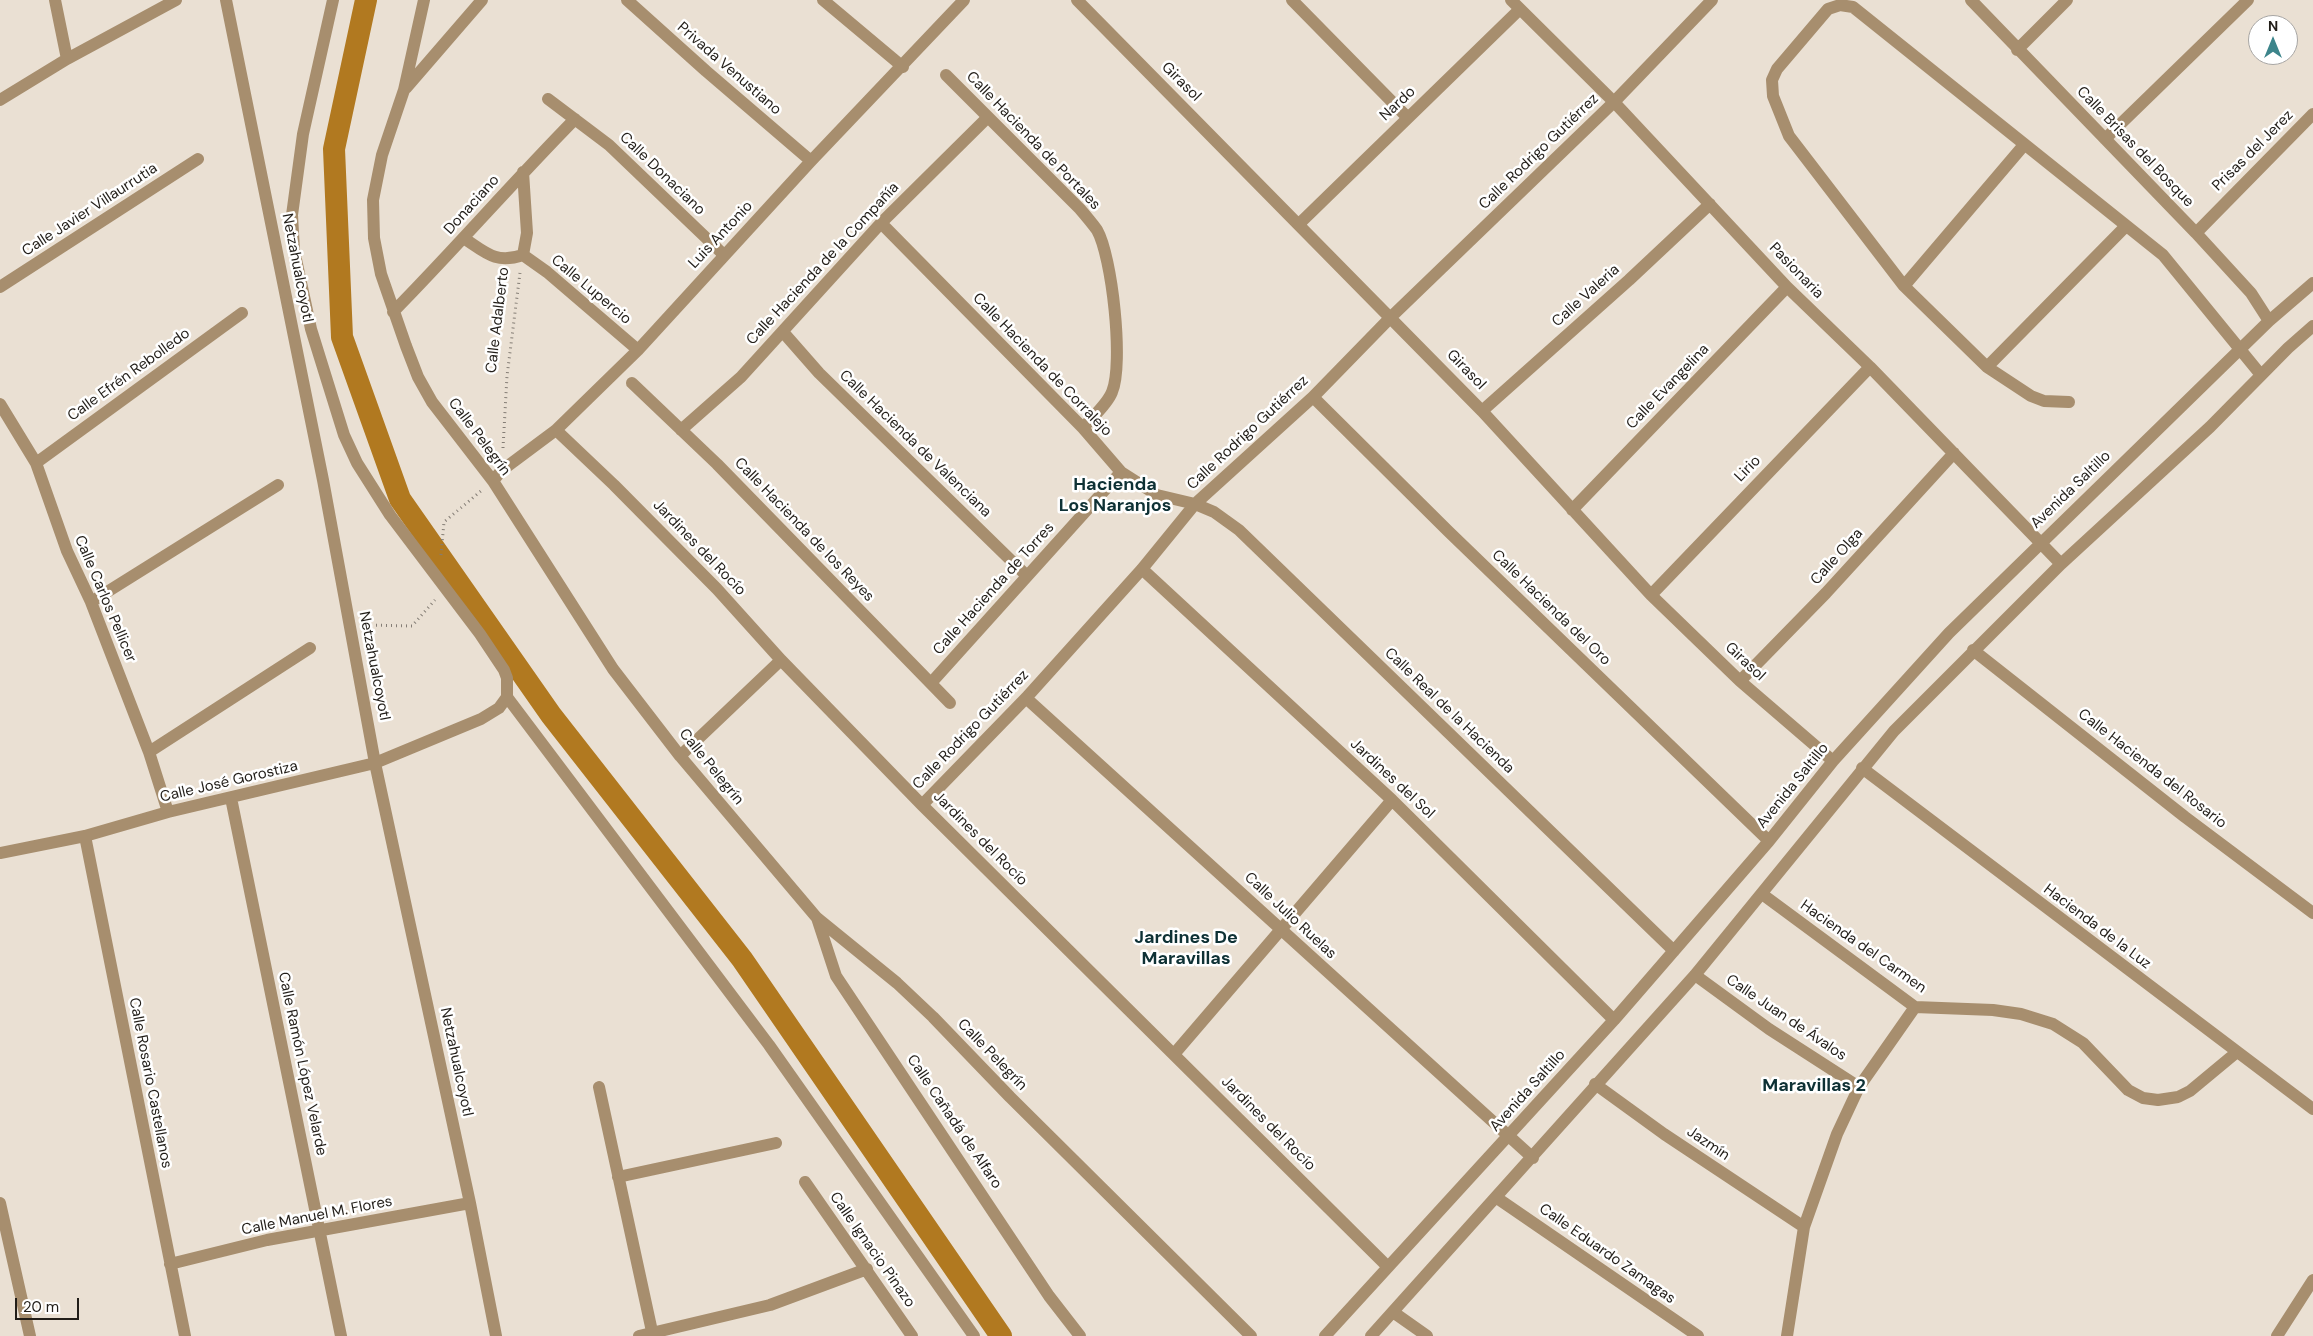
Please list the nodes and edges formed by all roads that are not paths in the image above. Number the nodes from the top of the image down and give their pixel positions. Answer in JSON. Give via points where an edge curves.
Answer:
{"nodes":[{"id":1,"x":55,"y":0,"type":"edge"},
{"id":2,"x":176,"y":0,"type":"edge"},
{"id":3,"x":226,"y":0,"type":"edge"},
{"id":4,"x":333,"y":0,"type":"edge"},
{"id":5,"x":424,"y":0,"type":"edge"},
{"id":6,"x":482,"y":0,"type":"edge"},
{"id":7,"x":627,"y":0,"type":"edge"},
{"id":8,"x":823,"y":0,"type":"edge"},
{"id":9,"x":964,"y":0,"type":"edge"},
{"id":10,"x":1077,"y":0,"type":"edge"},
{"id":11,"x":1292,"y":0,"type":"edge"},
{"id":12,"x":1511,"y":0,"type":"edge"},
{"id":13,"x":1712,"y":0,"type":"edge"},
{"id":14,"x":1971,"y":0,"type":"edge"},
{"id":15,"x":2067,"y":0,"type":"edge"},
{"id":16,"x":2248,"y":0,"type":"edge"},
{"id":17,"x":1520,"y":9,"type":"junction"},
{"id":18,"x":2017,"y":50,"type":"junction"},
{"id":19,"x":67,"y":59,"type":"junction"},
{"id":20,"x":903,"y":67,"type":"junction"},
{"id":21,"x":946,"y":75,"type":"dead end"},
{"id":22,"x":404,"y":90,"type":"junction"},
{"id":23,"x":548,"y":99,"type":"dead end"},
{"id":24,"x":0,"y":100,"type":"edge"},
{"id":25,"x":1614,"y":102,"type":"junction"},
{"id":26,"x":2313,"y":114,"type":"edge"},
{"id":27,"x":1407,"y":117,"type":"junction"},
{"id":28,"x":987,"y":118,"type":"junction"},
{"id":29,"x":575,"y":119,"type":"junction"},
{"id":30,"x":2106,"y":139,"type":"junction"},
{"id":31,"x":2024,"y":145,"type":"junction"},
{"id":32,"x":198,"y":159,"type":"dead end"},
{"id":33,"x":811,"y":161,"type":"junction"},
{"id":34,"x":523,"y":172,"type":"junction"},
{"id":35,"x":1710,"y":204,"type":"junction"},
{"id":36,"x":881,"y":224,"type":"junction"},
{"id":37,"x":1299,"y":224,"type":"junction"},
{"id":38,"x":2126,"y":226,"type":"junction"},
{"id":39,"x":2196,"y":233,"type":"junction"},
{"id":40,"x":465,"y":239,"type":"junction"},
{"id":41,"x":523,"y":255,"type":"junction"},
{"id":42,"x":724,"y":255,"type":"junction"},
{"id":43,"x":2313,"y":283,"type":"edge"},
{"id":44,"x":1904,"y":286,"type":"junction"},
{"id":45,"x":0,"y":287,"type":"edge"},
{"id":46,"x":1788,"y":287,"type":"junction"},
{"id":47,"x":393,"y":312,"type":"junction"},
{"id":48,"x":242,"y":313,"type":"dead end"},
{"id":49,"x":1391,"y":317,"type":"junction"},
{"id":50,"x":2269,"y":321,"type":"junction"},
{"id":51,"x":2313,"y":326,"type":"edge"},
{"id":52,"x":783,"y":332,"type":"junction"},
{"id":53,"x":2240,"y":349,"type":"junction"},
{"id":54,"x":638,"y":350,"type":"junction"},
{"id":55,"x":1870,"y":367,"type":"junction"},
{"id":56,"x":1987,"y":367,"type":"junction"},
{"id":57,"x":2261,"y":375,"type":"junction"},
{"id":58,"x":632,"y":383,"type":"dead end"},
{"id":59,"x":1313,"y":397,"type":"junction"},
{"id":60,"x":2069,"y":402,"type":"dead end"},
{"id":61,"x":0,"y":404,"type":"edge"},
{"id":62,"x":1482,"y":411,"type":"junction"},
{"id":63,"x":1083,"y":428,"type":"junction"},
{"id":64,"x":556,"y":430,"type":"junction"},
{"id":65,"x":681,"y":430,"type":"junction"},
{"id":66,"x":1954,"y":453,"type":"junction"},
{"id":67,"x":36,"y":463,"type":"junction"},
{"id":68,"x":1121,"y":472,"type":"junction"},
{"id":69,"x":497,"y":476,"type":"junction"},
{"id":70,"x":278,"y":485,"type":"dead end"},
{"id":71,"x":1195,"y":504,"type":"junction"},
{"id":72,"x":1572,"y":510,"type":"junction"},
{"id":73,"x":2041,"y":542,"type":"junction"},
{"id":74,"x":2060,"y":564,"type":"junction"},
{"id":75,"x":1142,"y":569,"type":"junction"},
{"id":76,"x":1027,"y":576,"type":"junction"},
{"id":77,"x":1651,"y":595,"type":"junction"},
{"id":78,"x":91,"y":602,"type":"junction"},
{"id":79,"x":310,"y":648,"type":"dead end"},
{"id":80,"x":1973,"y":650,"type":"junction"},
{"id":81,"x":781,"y":660,"type":"junction"},
{"id":82,"x":1740,"y":681,"type":"junction"},
{"id":83,"x":931,"y":683,"type":"junction"},
{"id":84,"x":507,"y":697,"type":"junction"},
{"id":85,"x":1026,"y":698,"type":"junction"},
{"id":86,"x":950,"y":703,"type":"dead end"},
{"id":87,"x":149,"y":752,"type":"junction"},
{"id":88,"x":680,"y":756,"type":"junction"},
{"id":89,"x":1833,"y":761,"type":"junction"},
{"id":90,"x":375,"y":763,"type":"junction"},
{"id":91,"x":1862,"y":768,"type":"junction"},
{"id":92,"x":231,"y":798,"type":"junction"},
{"id":93,"x":1392,"y":800,"type":"junction"},
{"id":94,"x":922,"y":805,"type":"junction"},
{"id":95,"x":168,"y":812,"type":"junction"},
{"id":96,"x":85,"y":836,"type":"junction"},
{"id":97,"x":1770,"y":841,"type":"junction"},
{"id":98,"x":0,"y":853,"type":"edge"},
{"id":99,"x":1762,"y":894,"type":"junction"},
{"id":100,"x":2313,"y":913,"type":"edge"},
{"id":101,"x":817,"y":918,"type":"junction"},
{"id":102,"x":1281,"y":930,"type":"junction"},
{"id":103,"x":1674,"y":951,"type":"junction"},
{"id":104,"x":1695,"y":975,"type":"junction"},
{"id":105,"x":1915,"y":1007,"type":"junction"},
{"id":106,"x":1614,"y":1020,"type":"junction"},
{"id":107,"x":2237,"y":1052,"type":"junction"},
{"id":108,"x":1175,"y":1053,"type":"junction"},
{"id":109,"x":1595,"y":1084,"type":"junction"},
{"id":110,"x":599,"y":1087,"type":"dead end"},
{"id":111,"x":1859,"y":1087,"type":"junction"},
{"id":112,"x":2313,"y":1109,"type":"edge"},
{"id":113,"x":1508,"y":1138,"type":"junction"},
{"id":114,"x":776,"y":1142,"type":"dead end"},
{"id":115,"x":1533,"y":1158,"type":"junction"},
{"id":116,"x":618,"y":1177,"type":"junction"},
{"id":117,"x":805,"y":1182,"type":"dead end"},
{"id":118,"x":1497,"y":1198,"type":"junction"},
{"id":119,"x":0,"y":1203,"type":"edge"},
{"id":120,"x":470,"y":1203,"type":"junction"},
{"id":121,"x":1804,"y":1227,"type":"junction"},
{"id":122,"x":320,"y":1231,"type":"junction"},
{"id":123,"x":170,"y":1264,"type":"junction"},
{"id":124,"x":1387,"y":1266,"type":"junction"},
{"id":125,"x":867,"y":1269,"type":"junction"},
{"id":126,"x":2313,"y":1280,"type":"edge"},
{"id":127,"x":1394,"y":1312,"type":"junction"},
{"id":128,"x":652,"y":1334,"type":"edge"},
{"id":129,"x":30,"y":1336,"type":"edge"},
{"id":130,"x":184,"y":1336,"type":"edge"},
{"id":131,"x":341,"y":1336,"type":"edge"},
{"id":132,"x":496,"y":1336,"type":"edge"},
{"id":133,"x":639,"y":1336,"type":"edge"},
{"id":134,"x":912,"y":1336,"type":"edge"},
{"id":135,"x":974,"y":1336,"type":"edge"},
{"id":136,"x":1080,"y":1336,"type":"edge"},
{"id":137,"x":1251,"y":1336,"type":"edge"},
{"id":138,"x":1325,"y":1336,"type":"edge"},
{"id":139,"x":1371,"y":1336,"type":"edge"},
{"id":140,"x":1427,"y":1336,"type":"edge"},
{"id":141,"x":1698,"y":1336,"type":"edge"},
{"id":142,"x":1787,"y":1336,"type":"edge"},
{"id":143,"x":2277,"y":1336,"type":"edge"}],
"edges":[{"from":1,"to":19,"type":"street"},
{"from":2,"to":19,"type":"street"},
{"from":3,"to":90,"type":"street","name":"Netzahualcoyotl","via":[[324,480]]},
{"from":4,"to":84,"type":"street","via":[[303,134],[292,215],[294,250],[311,328],[344,435],[357,463],[390,515],[504,670]]},
{"from":5,"to":22,"type":"street","name":"Calle Pelegrín"},
{"from":6,"to":22,"type":"street"},
{"from":7,"to":33,"type":"street","name":"Privada Venustiano"},
{"from":8,"to":20,"type":"street"},
{"from":9,"to":20,"type":"street","name":"Luis Antonio"},
{"from":10,"to":37,"type":"street","name":"Girasol"},
{"from":11,"to":27,"type":"street"},
{"from":12,"to":17,"type":"street","name":"Pasionaria"},
{"from":13,"to":25,"type":"street","name":"Calle Rodrigo Gutiérrez"},
{"from":14,"to":18,"type":"street","name":"Calle Brisas del Bosque"},
{"from":15,"to":18,"type":"street"},
{"from":16,"to":30,"type":"street"},
{"from":17,"to":25,"type":"street","name":"Pasionaria"},
{"from":17,"to":27,"type":"street","name":"Nardo"},
{"from":18,"to":30,"type":"street","name":"Calle Brisas del Bosque"},
{"from":19,"to":24,"type":"street"},
{"from":20,"to":33,"type":"street","name":"Luis Antonio"},
{"from":21,"to":28,"type":"street","name":"Calle Hacienda de Portales"},
{"from":22,"to":47,"type":"street","name":"Calle Pelegrín","via":[[382,155],[373,200],[374,238]]},
{"from":23,"to":29,"type":"street","name":"Calle Donaciano"},
{"from":25,"to":35,"type":"street","name":"Pasionaria"},
{"from":25,"to":49,"type":"street","name":"Calle Rodrigo Gutiérrez"},
{"from":26,"to":39,"type":"street","name":"Prisas del Jerez"},
{"from":27,"to":37,"type":"street","name":"Nardo"},
{"from":28,"to":36,"type":"street","name":"Calle Hacienda de la Compañía"},
{"from":28,"to":63,"type":"street","name":"Calle Hacienda de Portales","via":[[1080,209],[1097,231],[1103,246],[1115,318],[1117,370],[1112,393]]},
{"from":29,"to":34,"type":"street","name":"Donaciano"},
{"from":29,"to":42,"type":"street","name":"Calle Donaciano","via":[[609,145]]},
{"from":30,"to":39,"type":"street","name":"Calle Brisas del Bosque"},
{"from":31,"to":38,"type":"street"},
{"from":31,"to":44,"type":"street"},
{"from":31,"to":44,"type":"street","via":[[1853,7],[1828,9],[1783,61],[1772,80],[1773,96],[1789,136]]},
{"from":32,"to":45,"type":"street","name":"Calle Javier Villaurrutia"},
{"from":33,"to":42,"type":"street","name":"Luis Antonio"},
{"from":34,"to":40,"type":"street","name":"Donaciano"},
{"from":34,"to":41,"type":"street","name":"Calle Adalberto","via":[[527,233]]},
{"from":35,"to":46,"type":"street","name":"Pasionaria"},
{"from":35,"to":62,"type":"street","name":"Calle Valeria"},
{"from":36,"to":52,"type":"street","name":"Calle Hacienda de la Compañía"},
{"from":36,"to":63,"type":"street","name":"Calle Hacienda de Corralejo"},
{"from":37,"to":49,"type":"street","name":"Girasol"},
{"from":38,"to":53,"type":"street","via":[[2163,255]]},
{"from":38,"to":56,"type":"street"},
{"from":39,"to":50,"type":"street","name":"Calle Brisas del Bosque","via":[[2251,293]]},
{"from":40,"to":41,"type":"street","via":[[497,259]]},
{"from":40,"to":47,"type":"street","name":"Donaciano"},
{"from":41,"to":54,"type":"street","name":"Calle Lupercio"},
{"from":42,"to":54,"type":"street","name":"Luis Antonio"},
{"from":43,"to":50,"type":"street","name":"Avenida Saltillo"},
{"from":44,"to":56,"type":"street"},
{"from":46,"to":55,"type":"street","name":"Pasionaria"},
{"from":46,"to":72,"type":"street","name":"Calle Evangelina"},
{"from":47,"to":69,"type":"street","name":"Calle Pelegrín","via":[[418,377],[432,402]]},
{"from":48,"to":67,"type":"street","name":"Calle Efrén Rebolledo"},
{"from":49,"to":59,"type":"street","name":"Calle Rodrigo Gutiérrez"},
{"from":49,"to":62,"type":"street","name":"Girasol"},
{"from":50,"to":53,"type":"street","name":"Avenida Saltillo"},
{"from":51,"to":57,"type":"street"},
{"from":52,"to":65,"type":"street","name":"Calle Hacienda de la Compañía","via":[[741,377]]},
{"from":52,"to":76,"type":"street","name":"Calle Hacienda de Valenciana","via":[[826,379]]},
{"from":53,"to":57,"type":"street"},
{"from":53,"to":73,"type":"street","name":"Avenida Saltillo"},
{"from":54,"to":64,"type":"street","name":"Luis Antonio"},
{"from":55,"to":66,"type":"street","name":"Pasionaria"},
{"from":55,"to":77,"type":"street","name":"Lirio"},
{"from":56,"to":60,"type":"street","via":[[2031,396],[2044,401]]},
{"from":57,"to":74,"type":"street","via":[[2210,427]]},
{"from":58,"to":65,"type":"street","name":"Calle Hacienda de los Reyes"},
{"from":59,"to":71,"type":"street","name":"Calle Rodrigo Gutiérrez"},
{"from":59,"to":97,"type":"street","name":"Calle Hacienda del Oro"},
{"from":61,"to":67,"type":"street","name":"Calle Carlos Pellicer"},
{"from":62,"to":72,"type":"street","name":"Girasol"},
{"from":63,"to":68,"type":"street","name":"Calle Hacienda de Corralejo"},
{"from":64,"to":69,"type":"street","name":"Luis Antonio"},
{"from":64,"to":81,"type":"street","name":"Jardines del Rocío","via":[[717,589]]},
{"from":65,"to":83,"type":"street","name":"Calle Hacienda de los Reyes"},
{"from":66,"to":73,"type":"street","name":"Pasionaria"},
{"from":66,"to":82,"type":"street","name":"Calle Olga"},
{"from":67,"to":78,"type":"street","name":"Calle Carlos Pellicer","via":[[67,552]]},
{"from":68,"to":71,"type":"street","name":"Calle Hacienda de Corralejo","via":[[1157,495]]},
{"from":68,"to":76,"type":"street","name":"Calle Hacienda de Torres"},
{"from":69,"to":88,"type":"street","name":"Calle Pelegrín","via":[[613,669]]},
{"from":70,"to":78,"type":"street"},
{"from":71,"to":75,"type":"street","name":"Calle Rodrigo Gutiérrez"},
{"from":71,"to":103,"type":"street","name":"Calle Real de la Hacienda","via":[[1214,512],[1239,530]]},
{"from":72,"to":77,"type":"street","name":"Girasol"},
{"from":73,"to":74,"type":"street","name":"Pasionaria"},
{"from":73,"to":89,"type":"street","name":"Avenida Saltillo","via":[[1949,633]]},
{"from":74,"to":80,"type":"street"},
{"from":75,"to":85,"type":"street","name":"Calle Rodrigo Gutiérrez"},
{"from":75,"to":93,"type":"street","name":"Jardines del Sol"},
{"from":76,"to":83,"type":"street","name":"Calle Hacienda de Torres"},
{"from":77,"to":82,"type":"street","name":"Girasol"},
{"from":78,"to":87,"type":"street","name":"Calle Carlos Pellicer"},
{"from":79,"to":87,"type":"street"},
{"from":80,"to":91,"type":"street"},
{"from":80,"to":100,"type":"street","name":"Calle Hacienda del Rosario"},
{"from":81,"to":88,"type":"street"},
{"from":81,"to":94,"type":"street","name":"Jardines del Rocío"},
{"from":82,"to":89,"type":"street","name":"Girasol"},
{"from":83,"to":86,"type":"street","name":"Calle Hacienda de los Reyes"},
{"from":84,"to":90,"type":"street","name":"Calle José Gorostiza","via":[[499,708],[481,719]]},
{"from":84,"to":135,"type":"street","via":[[769,1045]]},
{"from":85,"to":94,"type":"street","name":"Calle Rodrigo Gutiérrez"},
{"from":85,"to":102,"type":"street","name":"Calle Julio Ruelas"},
{"from":87,"to":95,"type":"street","name":"Calle Carlos Pellicer"},
{"from":88,"to":101,"type":"street","name":"Calle Pelegrín"},
{"from":89,"to":97,"type":"street","name":"Avenida Saltillo"},
{"from":90,"to":92,"type":"street","name":"Calle José Gorostiza"},
{"from":90,"to":120,"type":"street","name":"Netzahualcoyotl"},
{"from":91,"to":99,"type":"street"},
{"from":91,"to":107,"type":"street","name":"Hacienda de la Luz"},
{"from":92,"to":95,"type":"street","name":"Calle José Gorostiza"},
{"from":92,"to":122,"type":"street","name":"Calle Ramón López Velarde"},
{"from":93,"to":102,"type":"street"},
{"from":93,"to":106,"type":"street","name":"Jardines del Sol"},
{"from":94,"to":108,"type":"street","name":"Jardines del Rocío"},
{"from":95,"to":96,"type":"street","name":"Calle José Gorostiza"},
{"from":96,"to":98,"type":"street","name":"Calle José Gorostiza"},
{"from":96,"to":123,"type":"street","name":"Calle Rosario Castellanos"},
{"from":97,"to":103,"type":"street","name":"Avenida Saltillo"},
{"from":99,"to":104,"type":"street"},
{"from":99,"to":105,"type":"street","name":"Hacienda del Carmen"},
{"from":101,"to":136,"type":"street","name":"Calle Cañadá de Alfaro","via":[[836,976],[1049,1296]]},
{"from":101,"to":137,"type":"street","name":"Calle Pelegrín","via":[[933,1017],[1010,1098]]},
{"from":102,"to":108,"type":"street"},
{"from":102,"to":113,"type":"street","name":"Calle Julio Ruelas"},
{"from":103,"to":106,"type":"street","name":"Avenida Saltillo"},
{"from":104,"to":109,"type":"street"},
{"from":104,"to":111,"type":"street","name":"Calle Juan de Ávalos"},
{"from":105,"to":107,"type":"street","name":"Hacienda del Carmen","via":[[1993,1010],[2021,1014],[2052,1024],[2083,1043],[2128,1090],[2143,1098],[2178,1097],[2190,1091]]},
{"from":105,"to":111,"type":"street"},
{"from":106,"to":113,"type":"street","name":"Avenida Saltillo"},
{"from":107,"to":112,"type":"street","name":"Hacienda de la Luz"},
{"from":108,"to":124,"type":"street","name":"Jardines del Rocío"},
{"from":109,"to":115,"type":"street"},
{"from":109,"to":121,"type":"street","name":"Jazmín"},
{"from":110,"to":116,"type":"street"},
{"from":111,"to":121,"type":"street","via":[[1837,1134]]},
{"from":113,"to":115,"type":"street","name":"Calle Julio Ruelas"},
{"from":113,"to":124,"type":"street","name":"Avenida Saltillo"},
{"from":114,"to":116,"type":"street"},
{"from":115,"to":118,"type":"street"},
{"from":116,"to":128,"type":"street"},
{"from":117,"to":125,"type":"street","name":"Calle Ignacio Pinazo"},
{"from":118,"to":127,"type":"street"},
{"from":118,"to":141,"type":"street","name":"Calle Eduardo Zamagas"},
{"from":119,"to":129,"type":"street"},
{"from":120,"to":122,"type":"street","name":"Calle Manuel M. Flores"},
{"from":120,"to":132,"type":"street","name":"Netzahualcoyotl"},
{"from":121,"to":142,"type":"street"},
{"from":122,"to":123,"type":"street","name":"Calle Manuel M. Flores","via":[[267,1240]]},
{"from":122,"to":131,"type":"street","name":"Calle Ramón López Velarde"},
{"from":123,"to":130,"type":"street","name":"Calle Rosario Castellanos"},
{"from":124,"to":138,"type":"street","name":"Avenida Saltillo"},
{"from":125,"to":128,"type":"street","via":[[770,1305]]},
{"from":125,"to":134,"type":"street","name":"Calle Ignacio Pinazo"},
{"from":126,"to":143,"type":"street"},
{"from":127,"to":139,"type":"street"},
{"from":127,"to":140,"type":"street"},
{"from":128,"to":133,"type":"street"}]}
